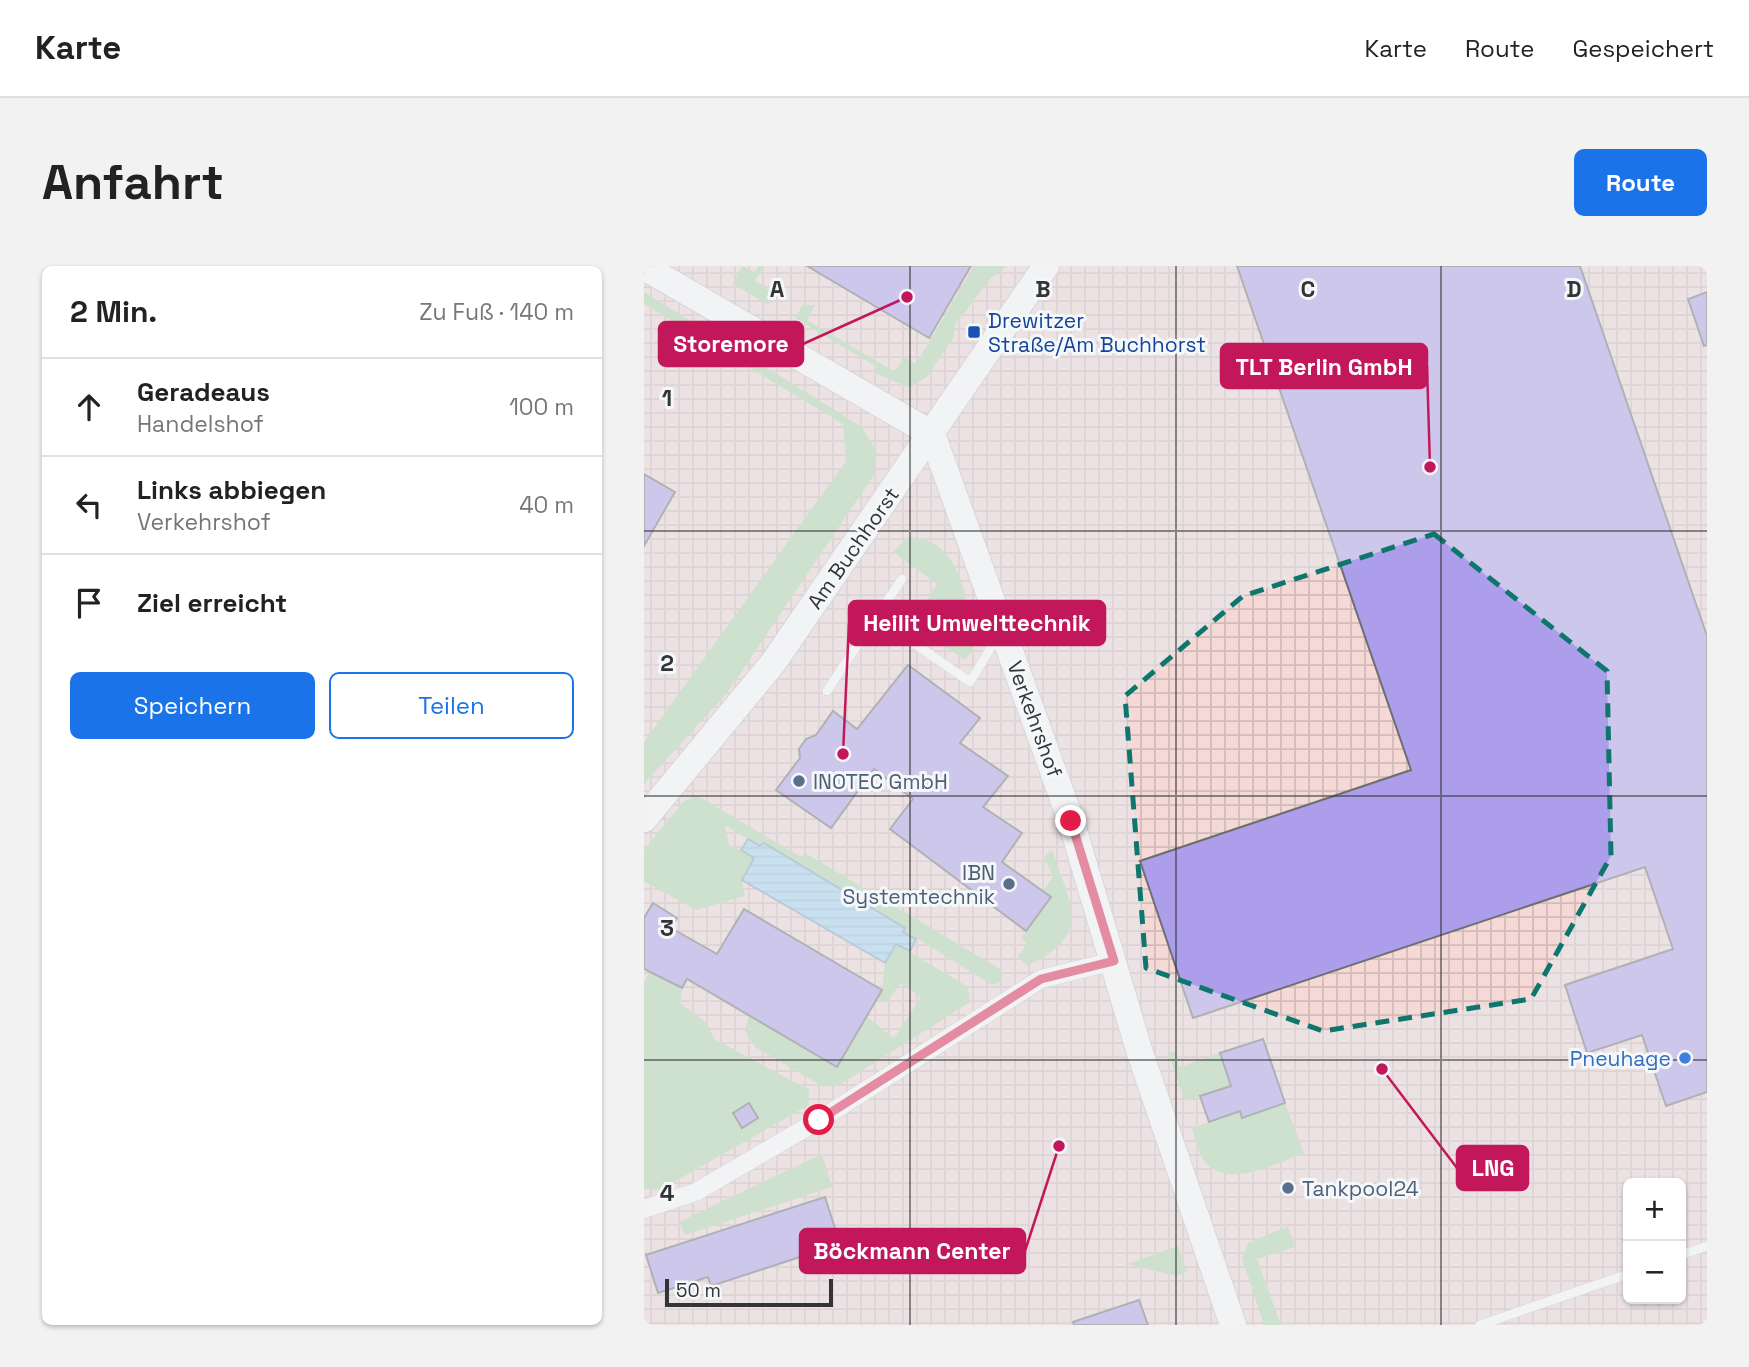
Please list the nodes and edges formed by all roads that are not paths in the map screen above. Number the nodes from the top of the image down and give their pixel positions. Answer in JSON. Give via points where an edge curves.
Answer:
{"nodes":[{"id":1,"x":1046,"y":266,"type":"edge"},
{"id":2,"x":644,"y":267,"type":"edge"},
{"id":3,"x":932,"y":435,"type":"junction"},
{"id":4,"x":902,"y":579,"type":"dead end"},
{"id":5,"x":876,"y":617,"type":"junction"},
{"id":6,"x":1002,"y":629,"type":"junction"},
{"id":7,"x":827,"y":691,"type":"dead end"},
{"id":8,"x":644,"y":819,"type":"edge"},
{"id":9,"x":1114,"y":961,"type":"junction"},
{"id":10,"x":644,"y":1209,"type":"edge"},
{"id":11,"x":1707,"y":1246,"type":"edge"},
{"id":12,"x":1686,"y":1253,"type":"edge"},
{"id":13,"x":1623,"y":1275,"type":"edge"},
{"id":14,"x":1233,"y":1325,"type":"edge"},
{"id":15,"x":1480,"y":1325,"type":"edge"}],
"edges":[{"from":1,"to":3,"type":"main road","name":"Am Buchhorst"},
{"from":2,"to":3,"type":"main road"},
{"from":3,"to":6,"type":"main road","name":"Verkehrshof"},
{"from":3,"to":8,"type":"main road","name":"Am Buchhorst","via":[[773,663]]},
{"from":4,"to":5,"type":"lane"},
{"from":5,"to":6,"type":"lane","via":[[970,682]]},
{"from":5,"to":7,"type":"lane"},
{"from":6,"to":9,"type":"main road","name":"Verkehrshof","via":[[1071,821]]},
{"from":9,"to":10,"type":"street","via":[[1041,979],[696,1192]]},
{"from":9,"to":14,"type":"main road","name":"Verkehrshof","via":[[1135,1040]]},
{"from":11,"to":12,"type":"lane"},
{"from":13,"to":15,"type":"lane"}]}
